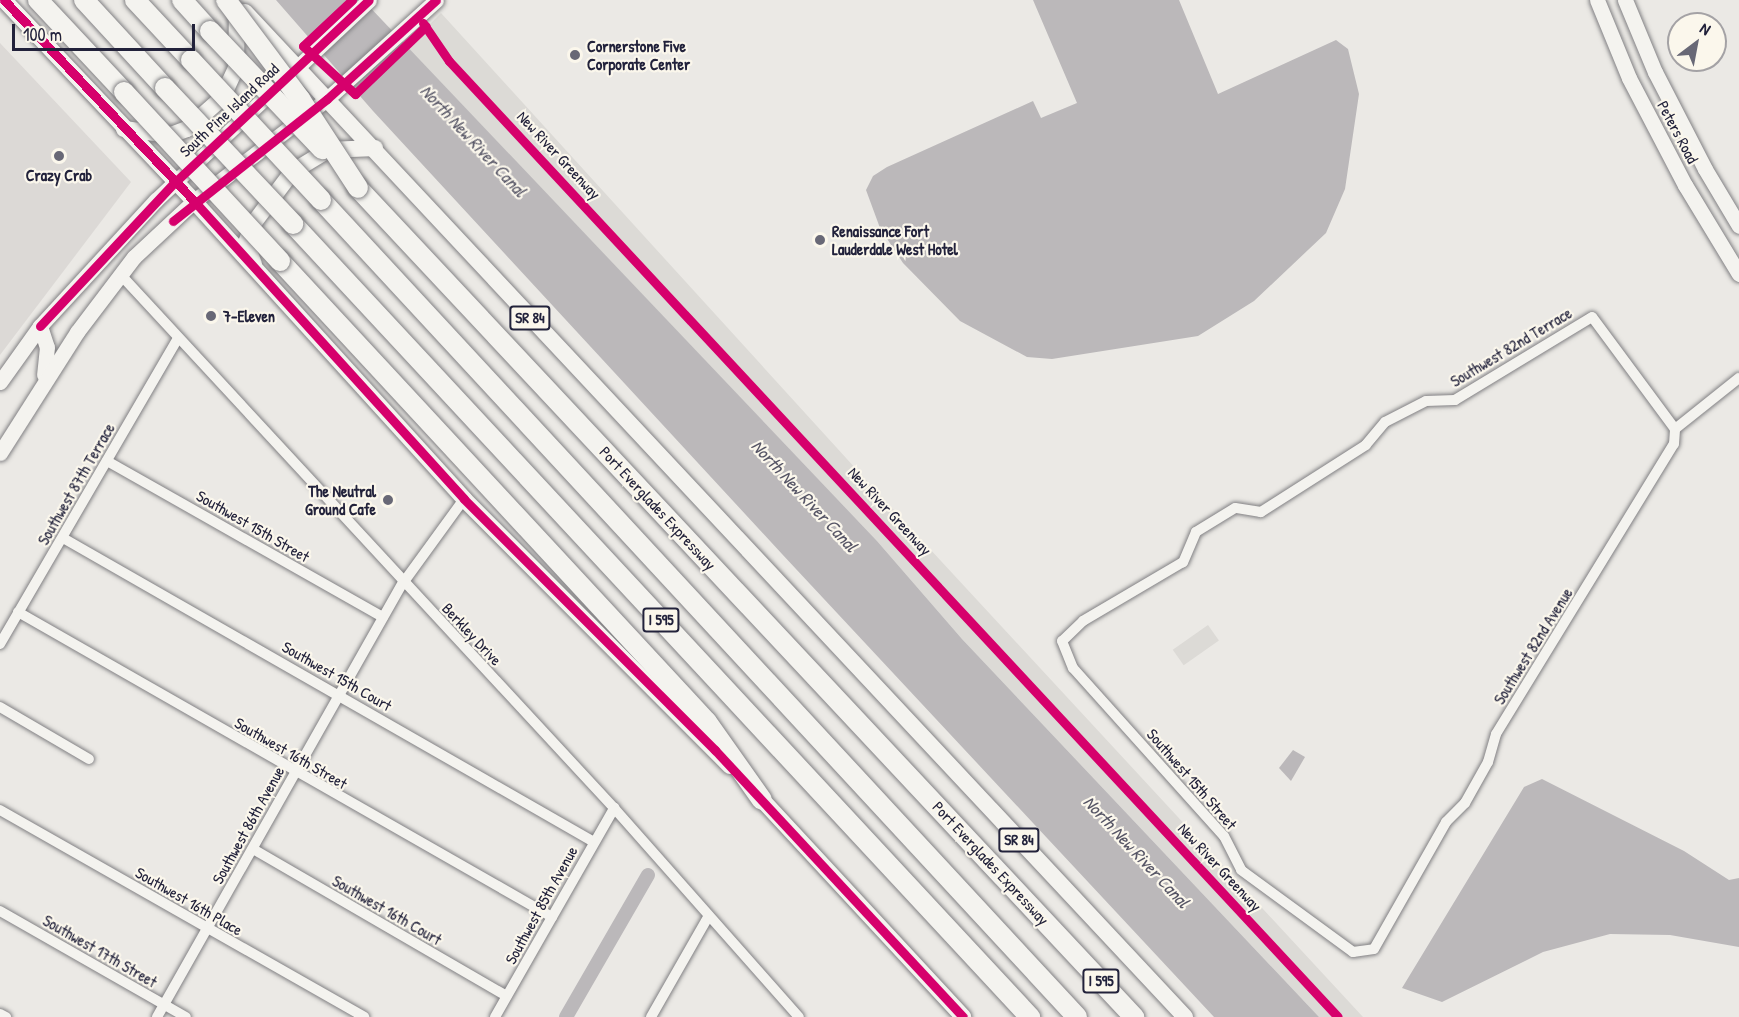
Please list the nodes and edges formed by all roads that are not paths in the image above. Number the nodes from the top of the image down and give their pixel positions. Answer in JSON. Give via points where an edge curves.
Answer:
{"nodes":[{"id":1,"x":4,"y":0,"type":"edge"},
{"id":2,"x":38,"y":0,"type":"edge"},
{"id":3,"x":84,"y":0,"type":"edge"},
{"id":4,"x":135,"y":0,"type":"edge"},
{"id":5,"x":182,"y":0,"type":"edge"},
{"id":6,"x":369,"y":0,"type":"edge"},
{"id":7,"x":436,"y":0,"type":"edge"},
{"id":8,"x":1597,"y":0,"type":"edge"},
{"id":9,"x":1625,"y":0,"type":"edge"},
{"id":10,"x":232,"y":1,"type":"edge"},
{"id":11,"x":296,"y":68,"type":"junction"},
{"id":12,"x":327,"y":99,"type":"junction"},
{"id":13,"x":124,"y":129,"type":"junction"},
{"id":14,"x":375,"y":148,"type":"junction"},
{"id":15,"x":174,"y":183,"type":"junction"},
{"id":16,"x":358,"y":188,"type":"junction"},
{"id":17,"x":194,"y":201,"type":"junction"},
{"id":18,"x":1739,"y":226,"type":"edge"},
{"id":19,"x":256,"y":272,"type":"junction"},
{"id":20,"x":120,"y":274,"type":"junction"},
{"id":21,"x":1739,"y":274,"type":"edge"},
{"id":22,"x":40,"y":326,"type":"junction"},
{"id":23,"x":178,"y":338,"type":"junction"},
{"id":24,"x":1739,"y":378,"type":"edge"},
{"id":25,"x":0,"y":382,"type":"edge"},
{"id":26,"x":40,"y":387,"type":"junction"},
{"id":27,"x":1675,"y":429,"type":"junction"},
{"id":28,"x":0,"y":453,"type":"edge"},
{"id":29,"x":107,"y":461,"type":"junction"},
{"id":30,"x":465,"y":499,"type":"junction"},
{"id":31,"x":63,"y":538,"type":"junction"},
{"id":32,"x":403,"y":583,"type":"junction"},
{"id":33,"x":18,"y":612,"type":"junction"},
{"id":34,"x":384,"y":617,"type":"junction"},
{"id":35,"x":1062,"y":641,"type":"joint"},
{"id":36,"x":0,"y":644,"type":"edge"},
{"id":37,"x":339,"y":694,"type":"junction"},
{"id":38,"x":0,"y":707,"type":"edge"},
{"id":39,"x":89,"y":759,"type":"dead end"},
{"id":40,"x":294,"y":772,"type":"junction"},
{"id":41,"x":762,"y":800,"type":"junction"},
{"id":42,"x":614,"y":808,"type":"junction"},
{"id":43,"x":0,"y":810,"type":"edge"},
{"id":44,"x":594,"y":842,"type":"junction"},
{"id":45,"x":253,"y":849,"type":"junction"},
{"id":46,"x":0,"y":911,"type":"edge"},
{"id":47,"x":552,"y":917,"type":"junction"},
{"id":48,"x":708,"y":917,"type":"junction"},
{"id":49,"x":207,"y":928,"type":"junction"},
{"id":50,"x":1374,"y":949,"type":"joint"},
{"id":51,"x":507,"y":996,"type":"junction"},
{"id":52,"x":165,"y":1005,"type":"junction"},
{"id":53,"x":0,"y":1014,"type":"edge"},
{"id":54,"x":794,"y":1015,"type":"edge"},
{"id":55,"x":6,"y":1017,"type":"edge"},
{"id":56,"x":158,"y":1017,"type":"edge"},
{"id":57,"x":186,"y":1017,"type":"edge"},
{"id":58,"x":364,"y":1017,"type":"edge"},
{"id":59,"x":495,"y":1017,"type":"edge"},
{"id":60,"x":651,"y":1017,"type":"edge"},
{"id":61,"x":963,"y":1017,"type":"edge"},
{"id":62,"x":1030,"y":1017,"type":"edge"},
{"id":63,"x":1077,"y":1017,"type":"edge"},
{"id":64,"x":1134,"y":1017,"type":"edge"},
{"id":65,"x":1185,"y":1017,"type":"edge"}],
"edges":[{"from":1,"to":13,"type":"main road"},
{"from":2,"to":41,"type":"highway","bridge":true,"via":[[707,722]]},
{"from":3,"to":62,"type":"highway","number":"I 595","bridge":true},
{"from":4,"to":63,"type":"highway","bridge":true},
{"from":5,"to":16,"type":"highway","name":"Port Everglades Expressway","number":"I 595","bridge":true},
{"from":6,"to":11,"type":"main road","name":"South Pine Island Road"},
{"from":7,"to":12,"type":"main road"},
{"from":8,"to":21,"type":"main road","name":"Peters Road","via":[[1629,78],[1685,185]]},
{"from":9,"to":18,"type":"main road","name":"Peters Road","via":[[1695,149]]},
{"from":10,"to":11,"type":"main road","number":"SR 84"},
{"from":10,"to":13,"type":"main road","via":[[236,68],[222,98],[187,129],[171,135]]},
{"from":10,"to":16,"type":"highway","bridge":true},
{"from":11,"to":12,"type":"main road","number":"SR 84"},
{"from":11,"to":15,"type":"main road","name":"South Pine Island Road"},
{"from":12,"to":14,"type":"main road","number":"SR 84"},
{"from":12,"to":17,"type":"main road"},
{"from":13,"to":15,"type":"main road"},
{"from":14,"to":19,"type":"main road","via":[[328,150],[292,172],[252,224],[246,243]]},
{"from":14,"to":65,"type":"main road","number":"SR 84","via":[[584,378]]},
{"from":15,"to":17,"type":"main road"},
{"from":15,"to":22,"type":"main road","name":"South Pine Island Road"},
{"from":16,"to":64,"type":"highway","name":"Port Everglades Expressway","number":"I 595"},
{"from":17,"to":19,"type":"main road"},
{"from":17,"to":20,"type":"main road"},
{"from":19,"to":30,"type":"main road"},
{"from":20,"to":23,"type":"street","name":"Berkley Drive"},
{"from":20,"to":26,"type":"main road"},
{"from":22,"to":25,"type":"main road","name":"South Pine Island Road"},
{"from":22,"to":26,"type":"main road","via":[[48,364]]},
{"from":23,"to":29,"type":"street","name":"Southwest 87th Terrace"},
{"from":23,"to":32,"type":"street","name":"Berkley Drive"},
{"from":24,"to":27,"type":"street"},
{"from":26,"to":28,"type":"main road"},
{"from":27,"to":35,"type":"street","name":"Southwest 82nd Terrace","via":[[1592,317],[1455,400],[1426,401],[1385,422],[1366,445],[1262,512],[1235,508],[1196,532],[1183,561],[1083,621]]},
{"from":27,"to":50,"type":"street","name":"Southwest 82nd Avenue","via":[[1674,444],[1496,734],[1488,762],[1465,803],[1446,822]]},
{"from":29,"to":31,"type":"street","name":"Southwest 87th Terrace"},
{"from":29,"to":34,"type":"street","name":"Southwest 15th Street"},
{"from":30,"to":32,"type":"street","name":"Southwest 86th Avenue"},
{"from":30,"to":41,"type":"main road"},
{"from":31,"to":33,"type":"street","name":"Southwest 87th Terrace"},
{"from":31,"to":37,"type":"street","name":"Southwest 15th Court"},
{"from":32,"to":34,"type":"street","name":"Southwest 86th Avenue"},
{"from":32,"to":42,"type":"street","name":"Berkley Drive"},
{"from":33,"to":36,"type":"street","name":"Southwest 87th Terrace"},
{"from":33,"to":40,"type":"street","name":"Southwest 16th Street"},
{"from":34,"to":37,"type":"street","name":"Southwest 86th Avenue"},
{"from":35,"to":50,"type":"street","name":"Southwest 15th Street","via":[[1073,668],[1224,836],[1241,870],[1353,952]]},
{"from":37,"to":40,"type":"street","name":"Southwest 86th Avenue"},
{"from":37,"to":44,"type":"street","name":"Southwest 15th Court"},
{"from":38,"to":39,"type":"street"},
{"from":40,"to":45,"type":"street","name":"Southwest 86th Avenue"},
{"from":40,"to":47,"type":"street","name":"Southwest 16th Street"},
{"from":41,"to":61,"type":"main road"},
{"from":42,"to":44,"type":"street","name":"Southwest 85th Avenue"},
{"from":42,"to":48,"type":"street","name":"Berkley Drive"},
{"from":43,"to":49,"type":"street","name":"Southwest 16th Place"},
{"from":44,"to":47,"type":"street","name":"Southwest 85th Avenue"},
{"from":45,"to":49,"type":"street","name":"Southwest 86th Avenue"},
{"from":45,"to":51,"type":"street","name":"Southwest 16th Court"},
{"from":46,"to":52,"type":"street","name":"Southwest 17th Street"},
{"from":47,"to":51,"type":"street","name":"Southwest 85th Avenue"},
{"from":48,"to":54,"type":"street","name":"Berkley Drive"},
{"from":48,"to":60,"type":"street"},
{"from":49,"to":52,"type":"street","name":"Southwest 86th Avenue"},
{"from":49,"to":58,"type":"street","name":"Southwest 16th Place"},
{"from":51,"to":59,"type":"street","name":"Southwest 85th Avenue"},
{"from":52,"to":56,"type":"street","name":"Southwest 86th Avenue"},
{"from":52,"to":57,"type":"street","name":"Southwest 17th Street"},
{"from":53,"to":55,"type":"street"}]}
